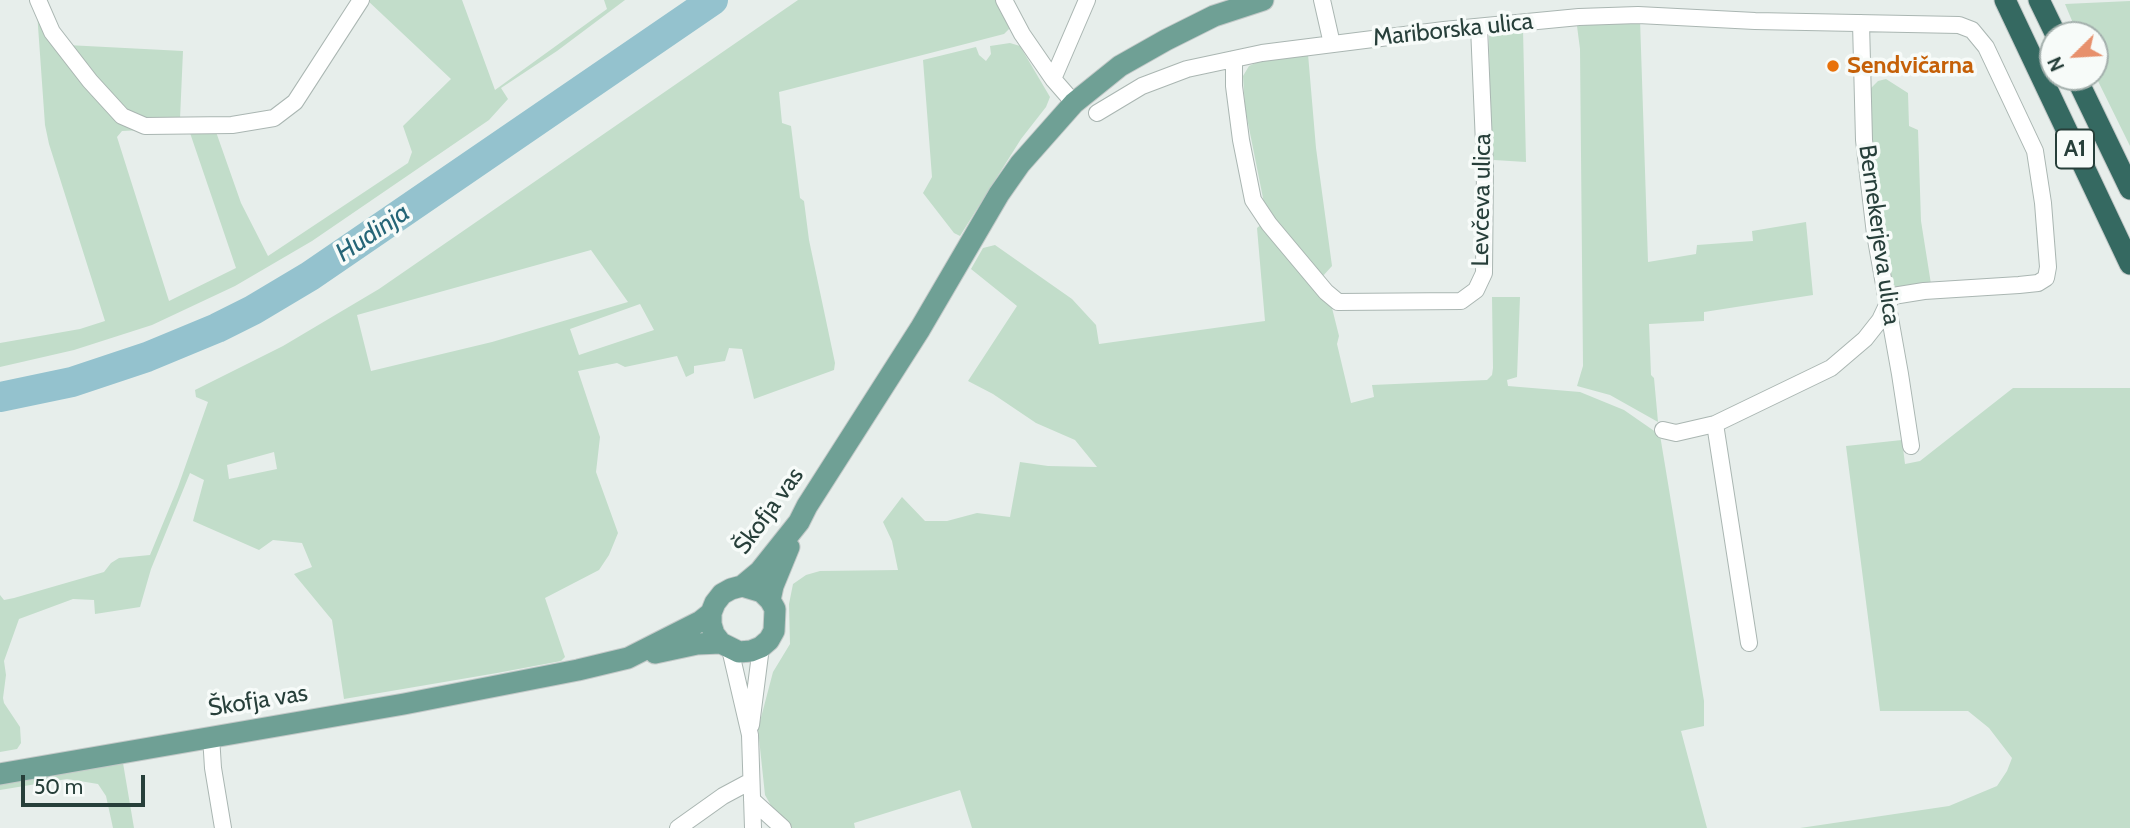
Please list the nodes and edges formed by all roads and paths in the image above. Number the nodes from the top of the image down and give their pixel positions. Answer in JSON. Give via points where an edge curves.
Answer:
{"nodes":[{"id":1,"x":38,"y":0,"type":"edge"},
{"id":2,"x":361,"y":0,"type":"edge"},
{"id":3,"x":1004,"y":0,"type":"edge"},
{"id":4,"x":1087,"y":0,"type":"edge"},
{"id":5,"x":1263,"y":0,"type":"edge"},
{"id":6,"x":1322,"y":0,"type":"edge"},
{"id":7,"x":1998,"y":0,"type":"edge"},
{"id":8,"x":2005,"y":0,"type":"edge"},
{"id":9,"x":2042,"y":4,"type":"edge"},
{"id":10,"x":2050,"y":21,"type":"edge"},
{"id":11,"x":1861,"y":23,"type":"junction"},
{"id":12,"x":1479,"y":27,"type":"junction"},
{"id":13,"x":2020,"y":35,"type":"junction"},
{"id":14,"x":1332,"y":44,"type":"junction"},
{"id":15,"x":1234,"y":59,"type":"junction"},
{"id":16,"x":1053,"y":79,"type":"junction"},
{"id":17,"x":2083,"y":91,"type":"edge"},
{"id":18,"x":1074,"y":103,"type":"junction"},
{"id":19,"x":1097,"y":113,"type":"dead end"},
{"id":20,"x":2130,"y":189,"type":"edge"},
{"id":21,"x":2130,"y":264,"type":"edge"},
{"id":22,"x":1888,"y":303,"type":"junction"},
{"id":23,"x":1715,"y":424,"type":"junction"},
{"id":24,"x":1662,"y":430,"type":"dead end"},
{"id":25,"x":1911,"y":446,"type":"dead end"},
{"id":26,"x":799,"y":522,"type":"junction"},
{"id":27,"x":742,"y":586,"type":"junction"},
{"id":28,"x":770,"y":600,"type":"junction"},
{"id":29,"x":711,"y":613,"type":"junction"},
{"id":30,"x":1749,"y":643,"type":"dead end"},
{"id":31,"x":725,"y":646,"type":"junction"},
{"id":32,"x":761,"y":647,"type":"junction"},
{"id":33,"x":628,"y":658,"type":"junction"},
{"id":34,"x":750,"y":735,"type":"junction"},
{"id":35,"x":211,"y":736,"type":"junction"},
{"id":36,"x":0,"y":774,"type":"edge"},
{"id":37,"x":751,"y":781,"type":"junction"},
{"id":38,"x":752,"y":800,"type":"junction"},
{"id":39,"x":223,"y":828,"type":"edge"},
{"id":40,"x":678,"y":828,"type":"edge"},
{"id":41,"x":753,"y":828,"type":"edge"},
{"id":42,"x":783,"y":828,"type":"edge"}],
"edges":[{"from":1,"to":2,"type":"street","via":[[52,32],[90,81],[122,116],[145,126],[232,125],[274,118],[295,102]]},
{"from":3,"to":16,"type":"street"},
{"from":4,"to":16,"type":"street"},
{"from":5,"to":18,"type":"main road","name":"Škofja vas","via":[[1214,16],[1166,40],[1120,66]]},
{"from":6,"to":14,"type":"street"},
{"from":7,"to":13,"type":"highway"},
{"from":8,"to":13,"type":"highway","number":"A1"},
{"from":9,"to":10,"type":"highway"},
{"from":11,"to":12,"type":"street","name":"Mariborska ulica","via":[[1638,15]]},
{"from":11,"to":22,"type":"street","name":"Bernekerjeva ulica","via":[[1864,140]]},
{"from":11,"to":22,"type":"street","name":"Mariborska ulica","via":[[1948,24],[1972,30],[1986,47],[2035,151],[2043,203],[2046,278],[2038,283],[1900,294]]},
{"from":12,"to":14,"type":"street","name":"Mariborska ulica"},
{"from":12,"to":15,"type":"street","name":"Levčeva ulica","via":[[1484,273],[1476,290],[1461,301],[1338,302],[1326,292],[1252,200]]},
{"from":13,"to":21,"type":"highway","number":"A1"},
{"from":14,"to":15,"type":"street","name":"Mariborska ulica"},
{"from":15,"to":19,"type":"street","name":"Mariborska ulica","via":[[1187,69],[1142,86]]},
{"from":16,"to":18,"type":"street"},
{"from":17,"to":20,"type":"highway","number":"A1"},
{"from":18,"to":26,"type":"main road","name":"Škofja vas","via":[[999,194]]},
{"from":22,"to":23,"type":"street","via":[[1865,339],[1831,368]]},
{"from":22,"to":25,"type":"street","name":"Bernekerjeva ulica"},
{"from":23,"to":24,"type":"street","via":[[1676,433]]},
{"from":23,"to":30,"type":"street"},
{"from":26,"to":27,"type":"main road","name":"Škofja vas"},
{"from":26,"to":28,"type":"main road"},
{"from":27,"to":28,"type":"main road"},
{"from":27,"to":29,"type":"main road","name":"Škofja vas","via":[[722,594]]},
{"from":28,"to":32,"type":"main road","via":[[775,609],[774,631]]},
{"from":29,"to":31,"type":"main road","via":[[714,634]]},
{"from":29,"to":33,"type":"main road","name":"Škofja vas"},
{"from":31,"to":32,"type":"main road","via":[[751,652]]},
{"from":31,"to":33,"type":"main road","via":[[697,644]]},
{"from":31,"to":34,"type":"street"},
{"from":32,"to":34,"type":"street"},
{"from":33,"to":35,"type":"main road","name":"Škofja vas","via":[[404,704]]},
{"from":34,"to":37,"type":"street"},
{"from":35,"to":36,"type":"main road","name":"Škofja vas"},
{"from":35,"to":39,"type":"street"},
{"from":37,"to":38,"type":"street"},
{"from":37,"to":40,"type":"street"},
{"from":38,"to":41,"type":"street"},
{"from":38,"to":42,"type":"street"}]}
